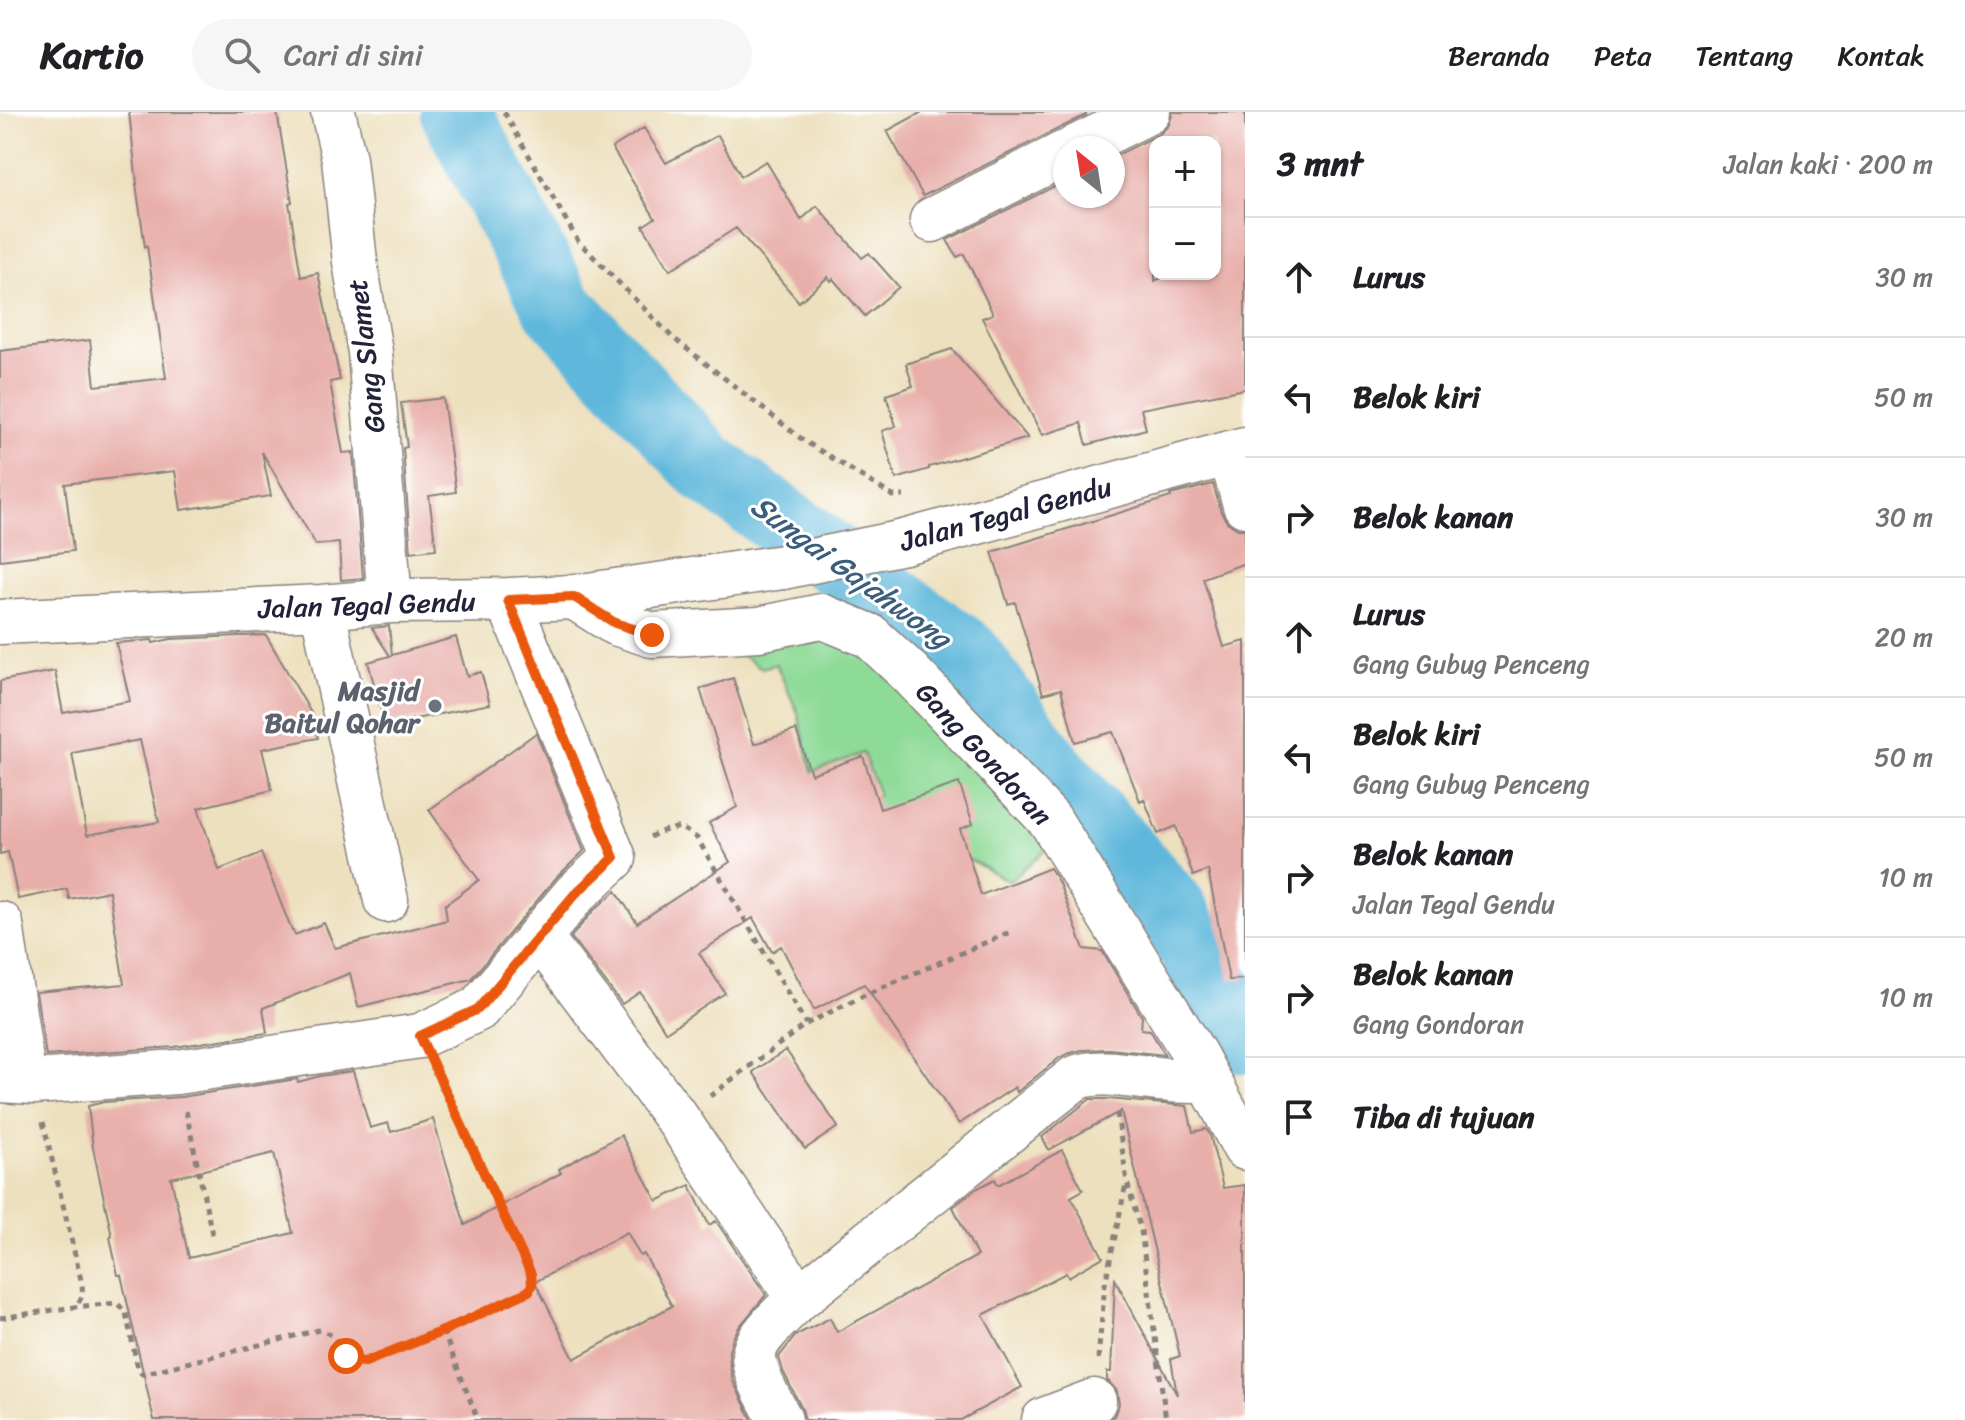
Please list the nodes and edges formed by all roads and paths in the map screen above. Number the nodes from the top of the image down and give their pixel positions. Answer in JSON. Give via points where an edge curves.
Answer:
{"nodes":[{"id":1,"x":333,"y":112,"type":"edge"},
{"id":2,"x":504,"y":112,"type":"edge"},
{"id":3,"x":1148,"y":112,"type":"edge"},
{"id":4,"x":1099,"y":136,"type":"edge"},
{"id":5,"x":1053,"y":159,"type":"edge"},
{"id":6,"x":932,"y":220,"type":"dead end"},
{"id":7,"x":1240,"y":472,"type":"edge"},
{"id":8,"x":908,"y":495,"type":"dead end"},
{"id":9,"x":574,"y":597,"type":"junction"},
{"id":10,"x":508,"y":600,"type":"junction"},
{"id":11,"x":390,"y":601,"type":"junction"},
{"id":12,"x":322,"y":607,"type":"junction"},
{"id":13,"x":0,"y":622,"type":"edge"},
{"id":14,"x":614,"y":858,"type":"junction"},
{"id":15,"x":386,"y":900,"type":"dead end"},
{"id":16,"x":1,"y":924,"type":"edge"},
{"id":17,"x":1010,"y":932,"type":"dead end"},
{"id":18,"x":540,"y":937,"type":"junction"},
{"id":19,"x":806,"y":1024,"type":"junction"},
{"id":20,"x":420,"y":1036,"type":"junction"},
{"id":21,"x":177,"y":1072,"type":"junction"},
{"id":22,"x":1118,"y":1076,"type":"junction"},
{"id":23,"x":19,"y":1081,"type":"edge"},
{"id":24,"x":1209,"y":1081,"type":"junction"},
{"id":25,"x":678,"y":1120,"type":"junction"},
{"id":26,"x":1245,"y":1148,"type":"edge"},
{"id":27,"x":1127,"y":1182,"type":"junction"},
{"id":28,"x":213,"y":1239,"type":"dead end"},
{"id":29,"x":799,"y":1298,"type":"junction"},
{"id":30,"x":74,"y":1307,"type":"junction"},
{"id":31,"x":0,"y":1318,"type":"edge"},
{"id":32,"x":443,"y":1331,"type":"junction"},
{"id":33,"x":1094,"y":1401,"type":"joint"},
{"id":34,"x":478,"y":1420,"type":"edge"},
{"id":35,"x":780,"y":1420,"type":"edge"},
{"id":36,"x":1044,"y":1420,"type":"edge"},
{"id":37,"x":1166,"y":1420,"type":"edge"}],
"edges":[{"from":1,"to":11,"type":"street","name":"Gang Slamet","via":[[370,352]]},
{"from":2,"to":8,"type":"path","via":[[578,241],[672,337],[803,440],[893,496]]},
{"from":3,"to":4,"type":"street"},
{"from":5,"to":6,"type":"street"},
{"from":7,"to":9,"type":"street","name":"Jalan Tegal Gendu","via":[[783,567]]},
{"from":9,"to":10,"type":"street","name":"Jalan Tegal Gendu"},
{"from":9,"to":24,"type":"street","name":"Gang Gondoran","via":[[615,623],[652,635],[759,629],[821,616],[870,636],[1050,820]]},
{"from":10,"to":11,"type":"street","name":"Jalan Tegal Gendu"},
{"from":10,"to":14,"type":"street"},
{"from":11,"to":12,"type":"street","name":"Jalan Tegal Gendu"},
{"from":12,"to":13,"type":"street","name":"Jalan Tegal Gendu"},
{"from":12,"to":15,"type":"street"},
{"from":14,"to":18,"type":"street"},
{"from":14,"to":19,"type":"path","via":[[659,832],[680,827],[697,838]]},
{"from":16,"to":23,"type":"street"},
{"from":17,"to":19,"type":"path"},
{"from":18,"to":20,"type":"street","via":[[478,1009]]},
{"from":18,"to":25,"type":"street"},
{"from":19,"to":25,"type":"path"},
{"from":20,"to":21,"type":"street"},
{"from":20,"to":32,"type":"path","via":[[532,1284],[529,1291]]},
{"from":21,"to":23,"type":"street"},
{"from":21,"to":28,"type":"path"},
{"from":22,"to":24,"type":"street"},
{"from":22,"to":27,"type":"path","via":[[1117,1115]]},
{"from":22,"to":29,"type":"street","via":[[1075,1078]]},
{"from":23,"to":30,"type":"path","via":[[82,1284],[81,1301]]},
{"from":24,"to":26,"type":"street","name":"Gang Gondoran"},
{"from":25,"to":29,"type":"street"},
{"from":27,"to":33,"type":"path","via":[[1105,1284]]},
{"from":27,"to":37,"type":"path","via":[[1141,1231]]},
{"from":29,"to":35,"type":"street","via":[[762,1336],[754,1355]]},
{"from":30,"to":31,"type":"path"},
{"from":30,"to":32,"type":"path","via":[[117,1303],[126,1313],[142,1374],[319,1330],[329,1332],[353,1361],[365,1362]]},
{"from":32,"to":34,"type":"path"},
{"from":33,"to":36,"type":"street"}]}
